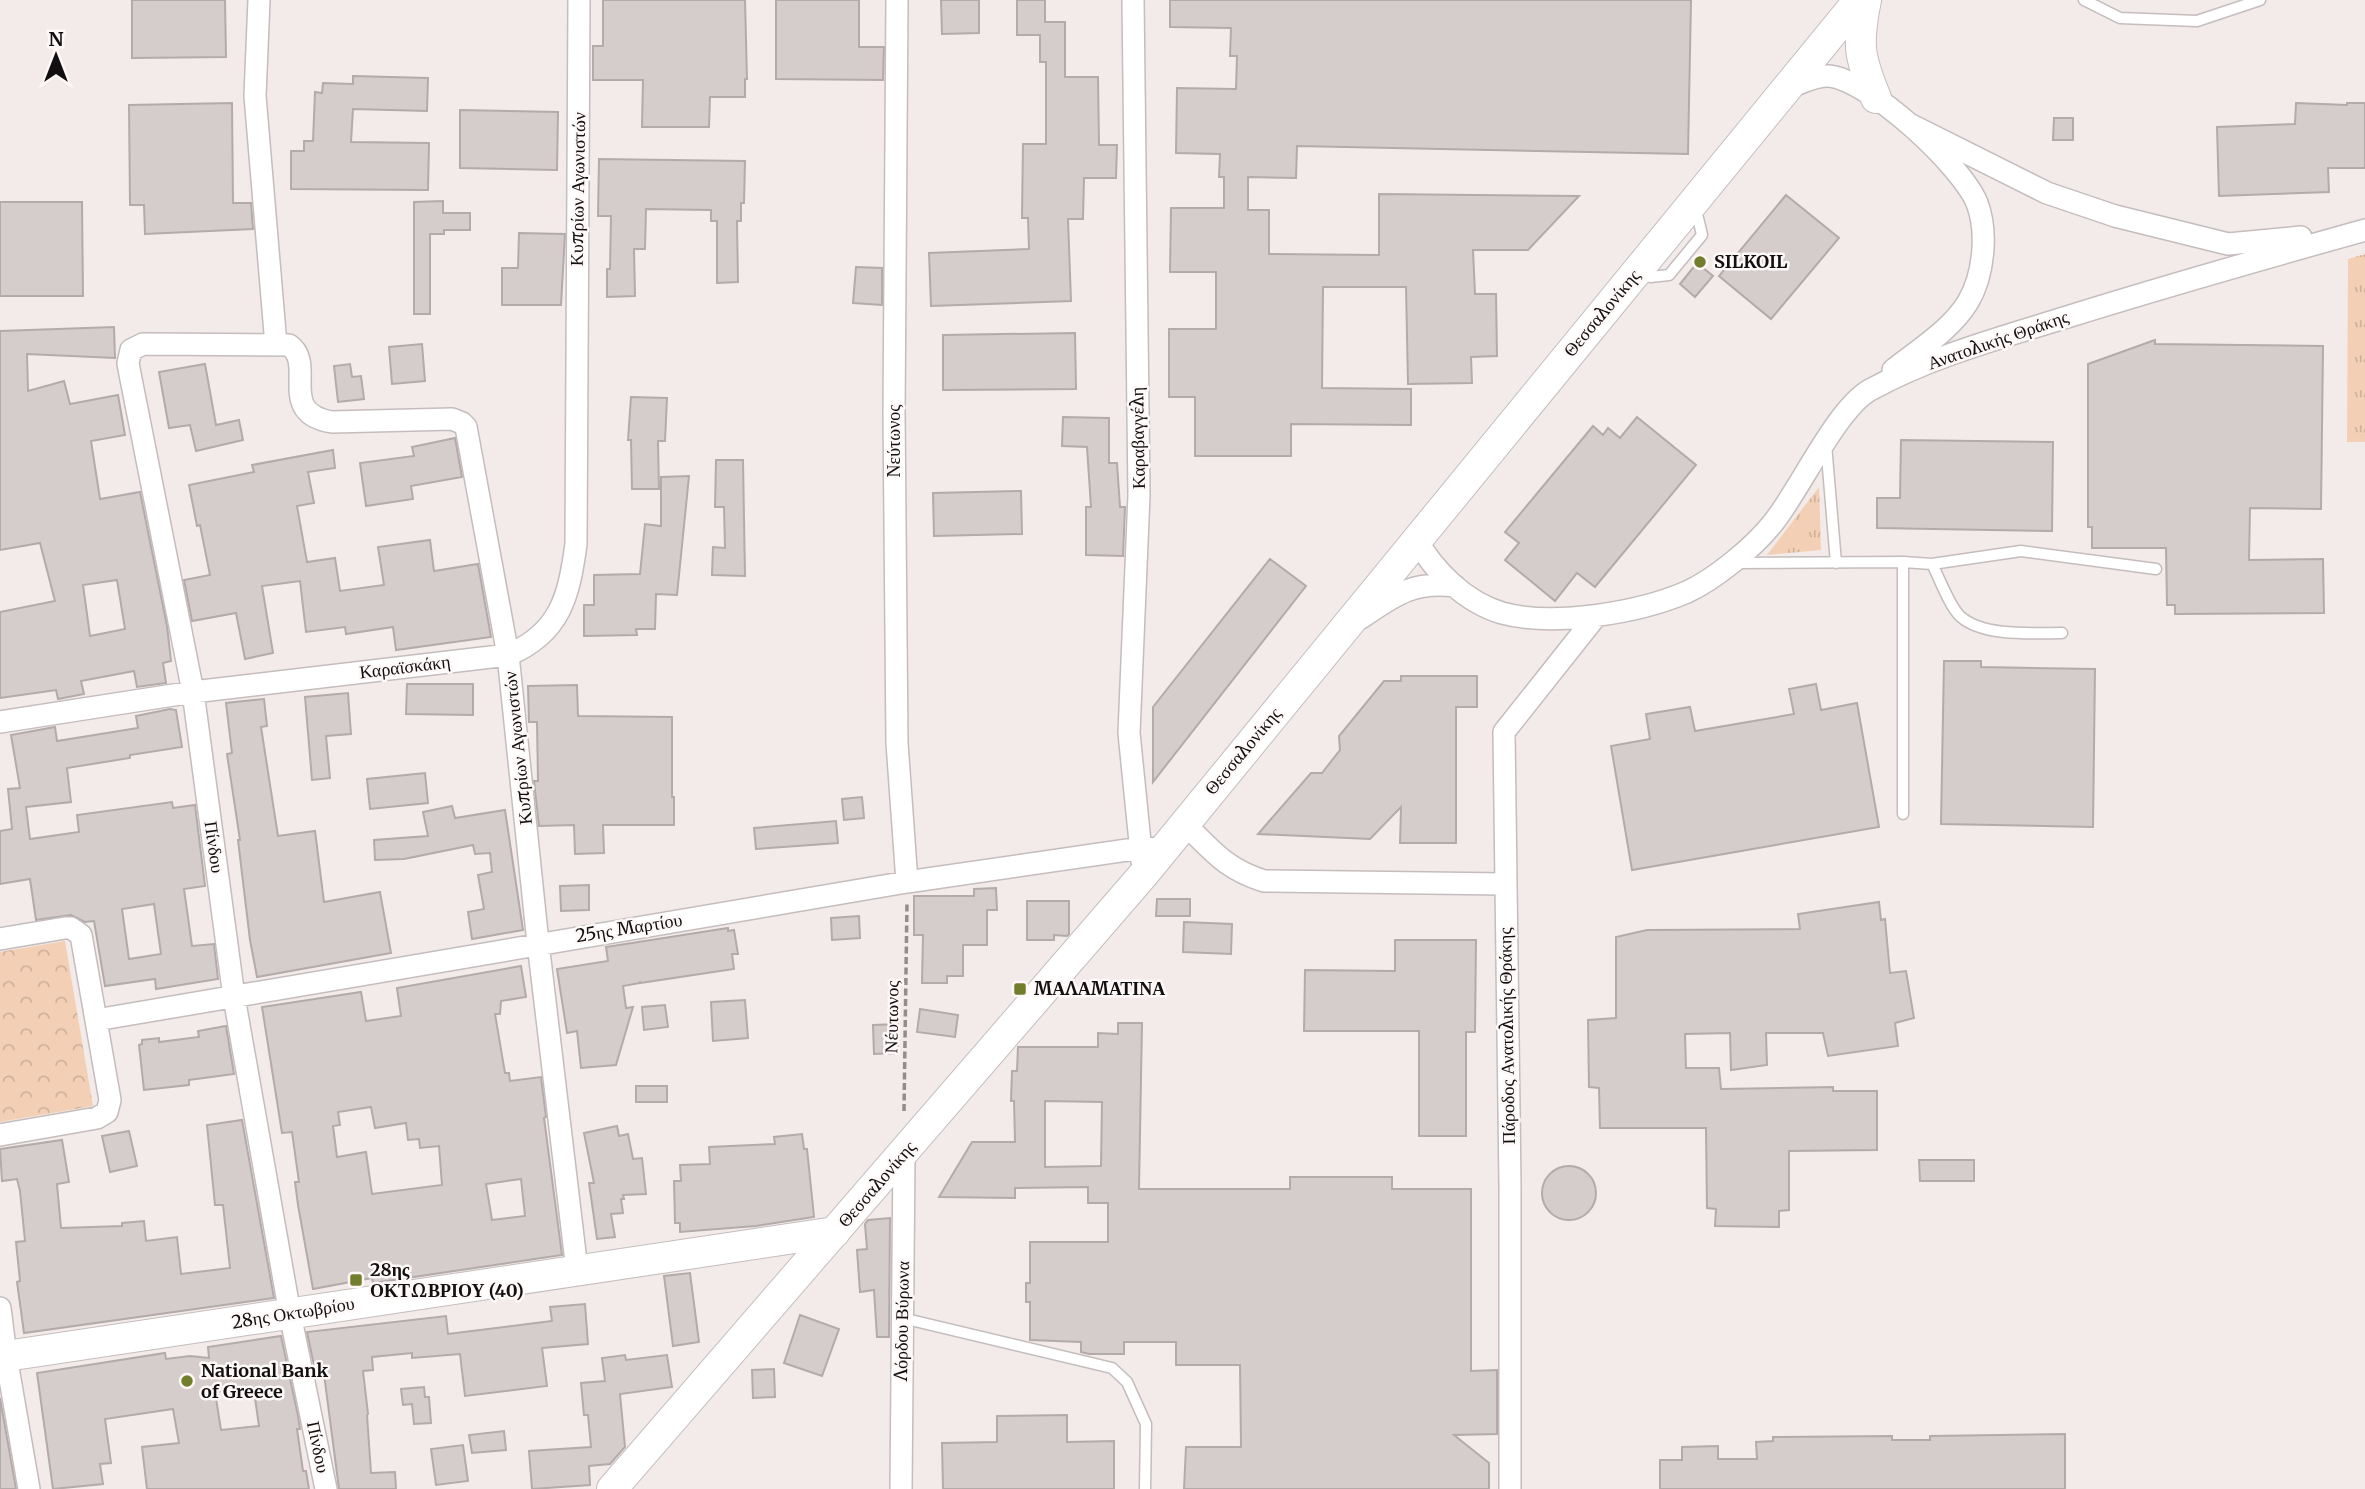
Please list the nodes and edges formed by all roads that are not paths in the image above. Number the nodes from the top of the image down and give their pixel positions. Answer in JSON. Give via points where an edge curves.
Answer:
{"nodes":[{"id":1,"x":259,"y":0,"type":"edge"},
{"id":2,"x":579,"y":0,"type":"edge"},
{"id":3,"x":897,"y":0,"type":"edge"},
{"id":4,"x":1133,"y":0,"type":"edge"},
{"id":5,"x":1859,"y":0,"type":"edge"},
{"id":6,"x":1866,"y":0,"type":"edge"},
{"id":7,"x":2084,"y":0,"type":"edge"},
{"id":8,"x":2260,"y":0,"type":"edge"},
{"id":9,"x":1788,"y":88,"type":"junction"},
{"id":10,"x":1876,"y":99,"type":"junction"},
{"id":11,"x":1911,"y":125,"type":"junction"},
{"id":12,"x":1699,"y":218,"type":"dead end"},
{"id":13,"x":2365,"y":224,"type":"edge"},
{"id":14,"x":2365,"y":230,"type":"edge"},
{"id":15,"x":1650,"y":277,"type":"dead end"},
{"id":16,"x":276,"y":345,"type":"junction"},
{"id":17,"x":1867,"y":391,"type":"junction"},
{"id":18,"x":1826,"y":442,"type":"junction"},
{"id":19,"x":1416,"y":539,"type":"junction"},
{"id":20,"x":1903,"y":562,"type":"junction"},
{"id":21,"x":1731,"y":563,"type":"junction"},
{"id":22,"x":1836,"y":563,"type":"junction"},
{"id":23,"x":1932,"y":564,"type":"junction"},
{"id":24,"x":2156,"y":569,"type":"dead end"},
{"id":25,"x":1455,"y":586,"type":"junction"},
{"id":26,"x":1596,"y":616,"type":"junction"},
{"id":27,"x":1345,"y":628,"type":"junction"},
{"id":28,"x":2062,"y":633,"type":"dead end"},
{"id":29,"x":508,"y":654,"type":"junction"},
{"id":30,"x":193,"y":692,"type":"junction"},
{"id":31,"x":0,"y":722,"type":"edge"},
{"id":32,"x":1903,"y":814,"type":"dead end"},
{"id":33,"x":1184,"y":822,"type":"junction"},
{"id":34,"x":1149,"y":857,"type":"junction"},
{"id":35,"x":908,"y":882,"type":"junction"},
{"id":36,"x":1505,"y":884,"type":"junction"},
{"id":37,"x":0,"y":939,"type":"edge"},
{"id":38,"x":538,"y":943,"type":"junction"},
{"id":39,"x":234,"y":997,"type":"junction"},
{"id":40,"x":96,"y":1020,"type":"junction"},
{"id":41,"x":0,"y":1135,"type":"edge"},
{"id":42,"x":904,"y":1153,"type":"junction"},
{"id":43,"x":835,"y":1232,"type":"junction"},
{"id":44,"x":577,"y":1270,"type":"junction"},
{"id":45,"x":0,"y":1308,"type":"edge"},
{"id":46,"x":290,"y":1314,"type":"junction"},
{"id":47,"x":902,"y":1318,"type":"junction"},
{"id":48,"x":3,"y":1357,"type":"edge"},
{"id":49,"x":29,"y":1489,"type":"edge"},
{"id":50,"x":326,"y":1489,"type":"edge"},
{"id":51,"x":612,"y":1489,"type":"edge"},
{"id":52,"x":901,"y":1489,"type":"edge"},
{"id":53,"x":1145,"y":1489,"type":"edge"},
{"id":54,"x":1510,"y":1489,"type":"edge"}],
"edges":[{"from":1,"to":16,"type":"street","via":[[255,96]]},
{"from":2,"to":29,"type":"street","name":"Κυπρίων Αγωνιστών","via":[[576,544],[572,575],[554,622],[528,647]]},
{"from":3,"to":35,"type":"street","name":"Νεύτωνος","via":[[897,743]]},
{"from":4,"to":34,"type":"street","name":"Καραβαγγέλη","via":[[1139,495],[1129,733]]},
{"from":5,"to":9,"type":"main road","name":"Θεσσαλονίκης"},
{"from":6,"to":10,"type":"main road","via":[[1860,31],[1862,65]]},
{"from":7,"to":8,"type":"lane","via":[[2120,18],[2197,21]]},
{"from":9,"to":10,"type":"street","via":[[1831,76]]},
{"from":9,"to":19,"type":"main road","name":"Θεσσαλονίκης"},
{"from":10,"to":11,"type":"street"},
{"from":11,"to":13,"type":"street","via":[[2047,193],[2228,244],[2294,239]]},
{"from":11,"to":17,"type":"street","via":[[1961,177],[1977,204],[1984,236],[1981,266],[1968,302],[1943,331]]},
{"from":12,"to":15,"type":"lane","via":[[1702,236],[1669,275]]},
{"from":14,"to":17,"type":"street","name":"Ανατολικής Θράκης","via":[[1944,355]]},
{"from":16,"to":29,"type":"street","via":[[289,345],[298,354],[299,396],[312,416],[332,422],[452,419],[466,427]]},
{"from":16,"to":30,"type":"street","name":"Πίνδου","via":[[143,344],[128,356]]},
{"from":17,"to":18,"type":"street","name":"Ανατολικής Θράκης"},
{"from":18,"to":21,"type":"street","name":"Ανατολικής Θράκης","via":[[1772,525]]},
{"from":18,"to":22,"type":"lane"},
{"from":19,"to":25,"type":"street","name":"Ανατολικής Θράκης","via":[[1436,569]]},
{"from":19,"to":27,"type":"main road","name":"Θεσσαλονίκης"},
{"from":20,"to":22,"type":"lane"},
{"from":20,"to":23,"type":"lane"},
{"from":20,"to":32,"type":"lane"},
{"from":21,"to":22,"type":"lane"},
{"from":21,"to":26,"type":"street","name":"Ανατολικής Θράκης","via":[[1687,592]]},
{"from":23,"to":24,"type":"lane","via":[[2021,551]]},
{"from":23,"to":28,"type":"lane","via":[[1962,618],[2012,633]]},
{"from":25,"to":26,"type":"street","name":"Ανατολικής Θράκης","via":[[1477,602],[1528,618]]},
{"from":25,"to":27,"type":"street","via":[[1421,585]]},
{"from":26,"to":36,"type":"street","name":"Πάροδος Ανατολικής Θράκης","via":[[1504,732]]},
{"from":27,"to":33,"type":"main road","name":"Θεσσαλονίκης"},
{"from":29,"to":30,"type":"street","name":"Καραϊσκάκη"},
{"from":29,"to":38,"type":"street","name":"Κυπρίων Αγωνιστών"},
{"from":30,"to":31,"type":"street","name":"Καραϊσκάκη"},
{"from":30,"to":39,"type":"street","name":"Πίνδου"},
{"from":33,"to":34,"type":"main road","name":"Θεσσαλονίκης"},
{"from":33,"to":36,"type":"street","via":[[1225,863],[1264,881]]},
{"from":34,"to":35,"type":"street","name":"25ης Μαρτίου"},
{"from":34,"to":42,"type":"main road","name":"Θεσσαλονίκης"},
{"from":35,"to":38,"type":"street","name":"25ης Μαρτίου"},
{"from":36,"to":54,"type":"street","name":"Πάροδος Ανατολικής Θράκης"},
{"from":37,"to":40,"type":"street","via":[[65,928],[76,931],[83,941]]},
{"from":38,"to":39,"type":"street","name":"25ης Μαρτίου"},
{"from":38,"to":44,"type":"street","name":"Κυπρίων Αγωνιστών"},
{"from":39,"to":40,"type":"street","name":"25ης Μαρτίου"},
{"from":39,"to":46,"type":"street","name":"Πίνδου"},
{"from":40,"to":41,"type":"street","via":[[110,1100],[107,1112],[97,1118]]},
{"from":42,"to":43,"type":"main road","name":"Θεσσαλονίκης"},
{"from":42,"to":47,"type":"street","name":"Λόρδου Βύρωνα"},
{"from":43,"to":44,"type":"main road","name":"28ης Οκτωβρίου"},
{"from":43,"to":51,"type":"main road","name":"Θεσσαλονίκης"},
{"from":44,"to":46,"type":"main road","name":"28ης Οκτωβρίου"},
{"from":45,"to":48,"type":"street"},
{"from":46,"to":48,"type":"main road","name":"28ης Οκτωβρίου"},
{"from":46,"to":50,"type":"street","name":"Πίνδου"},
{"from":47,"to":52,"type":"street","name":"Λόρδου Βύρωνα"},
{"from":47,"to":53,"type":"lane","via":[[1112,1368],[1127,1382],[1146,1424]]},
{"from":48,"to":49,"type":"street"}]}
